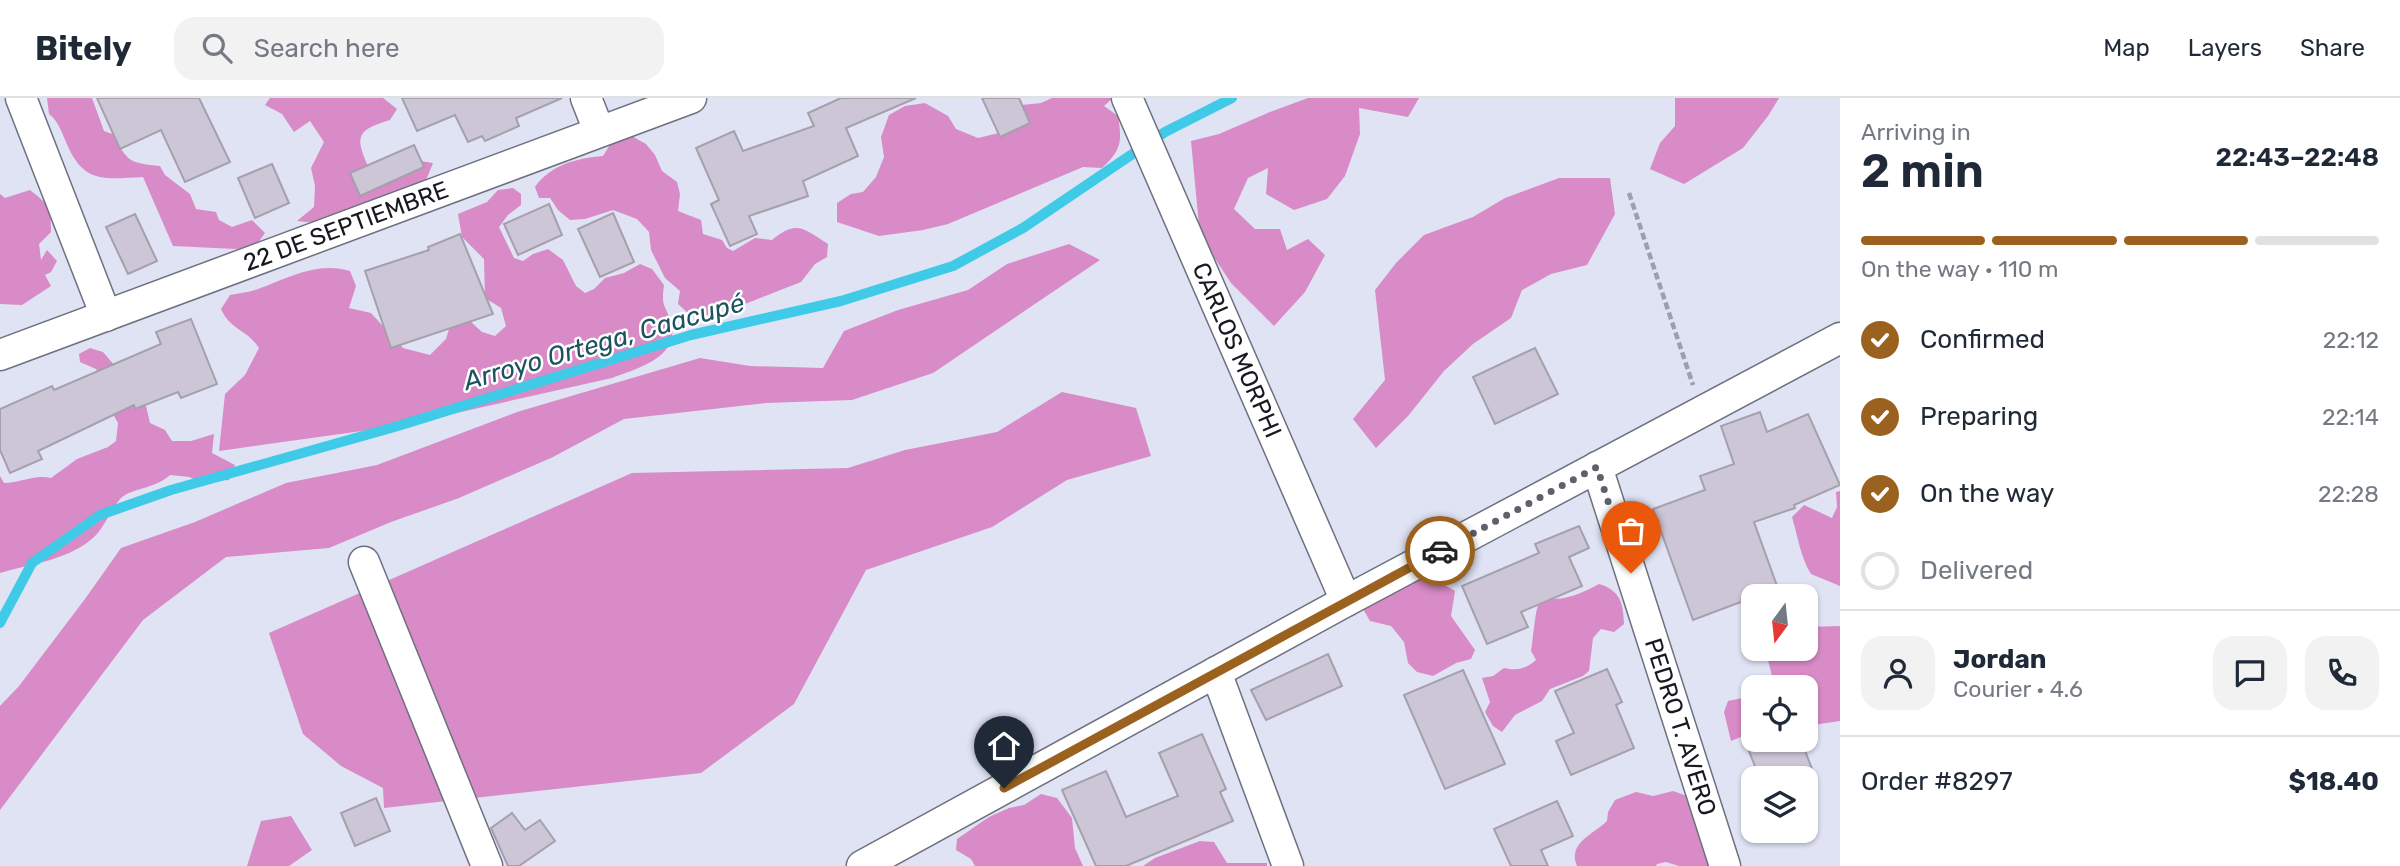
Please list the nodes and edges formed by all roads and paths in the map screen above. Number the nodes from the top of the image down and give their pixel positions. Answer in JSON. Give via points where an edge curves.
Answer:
{"nodes":[{"id":1,"x":20,"y":98,"type":"edge"},
{"id":2,"x":586,"y":98,"type":"edge"},
{"id":3,"x":691,"y":98,"type":"edge"},
{"id":4,"x":1129,"y":101,"type":"edge"},
{"id":5,"x":599,"y":131,"type":"junction"},
{"id":6,"x":1629,"y":193,"type":"dead end"},
{"id":7,"x":106,"y":316,"type":"junction"},
{"id":8,"x":1840,"y":338,"type":"edge"},
{"id":9,"x":0,"y":355,"type":"edge"},
{"id":10,"x":1702,"y":411,"type":"junction"},
{"id":11,"x":1597,"y":467,"type":"junction"},
{"id":12,"x":364,"y":562,"type":"dead end"},
{"id":13,"x":1346,"y":601,"type":"junction"},
{"id":14,"x":1216,"y":672,"type":"junction"},
{"id":15,"x":487,"y":866,"type":"edge"},
{"id":16,"x":862,"y":866,"type":"edge"},
{"id":17,"x":1288,"y":866,"type":"edge"},
{"id":18,"x":1725,"y":866,"type":"edge"}],
"edges":[{"from":1,"to":7,"type":"street"},
{"from":2,"to":5,"type":"street"},
{"from":3,"to":5,"type":"street","name":"22 DE SEPTIEMBRE"},
{"from":4,"to":13,"type":"street","name":"CARLOS MORPHI"},
{"from":5,"to":7,"type":"street","name":"22 DE SEPTIEMBRE"},
{"from":6,"to":10,"type":"path"},
{"from":7,"to":9,"type":"street","name":"22 DE SEPTIEMBRE"},
{"from":8,"to":10,"type":"street"},
{"from":10,"to":11,"type":"street"},
{"from":11,"to":13,"type":"street"},
{"from":11,"to":18,"type":"street","name":"PEDRO T. AVERO"},
{"from":12,"to":15,"type":"street"},
{"from":13,"to":14,"type":"street"},
{"from":14,"to":16,"type":"street"},
{"from":14,"to":17,"type":"street"}]}
